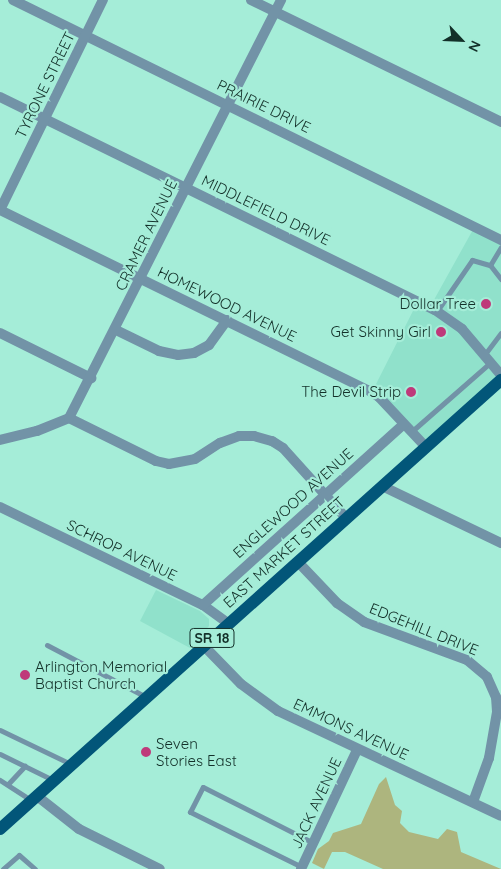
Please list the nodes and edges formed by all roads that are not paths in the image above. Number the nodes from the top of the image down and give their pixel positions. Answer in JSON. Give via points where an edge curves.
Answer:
{"nodes":[{"id":1,"x":13,"y":0,"type":"edge"},
{"id":2,"x":103,"y":0,"type":"edge"},
{"id":3,"x":251,"y":0,"type":"edge"},
{"id":4,"x":281,"y":0,"type":"edge"},
{"id":5,"x":273,"y":11,"type":"junction"},
{"id":6,"x":85,"y":36,"type":"junction"},
{"id":7,"x":0,"y":96,"type":"edge"},
{"id":8,"x":226,"y":105,"type":"junction"},
{"id":9,"x":45,"y":119,"type":"junction"},
{"id":10,"x":501,"y":122,"type":"edge"},
{"id":11,"x":186,"y":188,"type":"junction"},
{"id":12,"x":0,"y":210,"type":"edge"},
{"id":13,"x":501,"y":240,"type":"edge"},
{"id":14,"x":501,"y":248,"type":"edge"},
{"id":15,"x":490,"y":266,"type":"junction"},
{"id":16,"x":141,"y":278,"type":"junction"},
{"id":17,"x":501,"y":279,"type":"edge"},
{"id":18,"x":437,"y":311,"type":"junction"},
{"id":19,"x":227,"y":320,"type":"junction"},
{"id":20,"x":116,"y":330,"type":"junction"},
{"id":21,"x":501,"y":333,"type":"edge"},
{"id":22,"x":0,"y":334,"type":"edge"},
{"id":23,"x":488,"y":358,"type":"junction"},
{"id":24,"x":501,"y":374,"type":"edge"},
{"id":25,"x":92,"y":378,"type":"junction"},
{"id":26,"x":501,"y":380,"type":"edge"},
{"id":27,"x":70,"y":418,"type":"junction"},
{"id":28,"x":407,"y":428,"type":"junction"},
{"id":29,"x":0,"y":440,"type":"edge"},
{"id":30,"x":426,"y":447,"type":"junction"},
{"id":31,"x":382,"y":486,"type":"junction"},
{"id":32,"x":325,"y":494,"type":"junction"},
{"id":33,"x":0,"y":507,"type":"edge"},
{"id":34,"x":346,"y":518,"type":"junction"},
{"id":35,"x":501,"y":543,"type":"edge"},
{"id":36,"x":298,"y":562,"type":"junction"},
{"id":37,"x":203,"y":605,"type":"junction"},
{"id":38,"x":228,"y":623,"type":"junction"},
{"id":39,"x":47,"y":645,"type":"dead end"},
{"id":40,"x":204,"y":646,"type":"junction"},
{"id":41,"x":146,"y":697,"type":"junction"},
{"id":42,"x":0,"y":730,"type":"edge"},
{"id":43,"x":357,"y":750,"type":"junction"},
{"id":44,"x":0,"y":754,"type":"edge"},
{"id":45,"x":71,"y":764,"type":"junction"},
{"id":46,"x":25,"y":766,"type":"junction"},
{"id":47,"x":0,"y":780,"type":"edge"},
{"id":48,"x":54,"y":780,"type":"junction"},
{"id":49,"x":8,"y":784,"type":"junction"},
{"id":50,"x":34,"y":798,"type":"junction"},
{"id":51,"x":473,"y":802,"type":"junction"},
{"id":52,"x":501,"y":816,"type":"edge"},
{"id":53,"x":0,"y":828,"type":"edge"},
{"id":54,"x":314,"y":843,"type":"junction"},
{"id":55,"x":302,"y":868,"type":"edge"},
{"id":56,"x":3,"y":869,"type":"edge"},
{"id":57,"x":34,"y":869,"type":"edge"},
{"id":58,"x":160,"y":869,"type":"edge"}],
"edges":[{"from":1,"to":6,"type":"street","name":"PRAIRIE DRIVE"},
{"from":2,"to":6,"type":"street","name":"TYRONE STREET"},
{"from":3,"to":5,"type":"street"},
{"from":4,"to":5,"type":"street","name":"CRAMER AVENUE"},
{"from":5,"to":8,"type":"street","name":"CRAMER AVENUE"},
{"from":5,"to":10,"type":"street"},
{"from":6,"to":8,"type":"street","name":"PRAIRIE DRIVE"},
{"from":6,"to":9,"type":"street","name":"TYRONE STREET"},
{"from":7,"to":9,"type":"street","name":"MIDDLEFIELD DRIVE"},
{"from":8,"to":11,"type":"street","name":"CRAMER AVENUE"},
{"from":8,"to":13,"type":"street","name":"PRAIRIE DRIVE"},
{"from":9,"to":11,"type":"street","name":"MIDDLEFIELD DRIVE"},
{"from":9,"to":12,"type":"street","name":"TYRONE STREET"},
{"from":11,"to":16,"type":"street","name":"CRAMER AVENUE"},
{"from":11,"to":18,"type":"street","name":"MIDDLEFIELD DRIVE"},
{"from":12,"to":16,"type":"street","name":"HOMEWOOD AVENUE"},
{"from":14,"to":15,"type":"lane"},
{"from":15,"to":17,"type":"lane"},
{"from":15,"to":18,"type":"lane","via":[[472,260]]},
{"from":16,"to":19,"type":"street","name":"HOMEWOOD AVENUE"},
{"from":16,"to":20,"type":"street","name":"CRAMER AVENUE"},
{"from":18,"to":23,"type":"street","name":"MIDDLEFIELD DRIVE","via":[[462,330]]},
{"from":19,"to":20,"type":"street","via":[[209,345],[194,353],[178,356],[159,351]]},
{"from":19,"to":28,"type":"street","name":"HOMEWOOD AVENUE","via":[[368,390]]},
{"from":20,"to":25,"type":"street","name":"CRAMER AVENUE"},
{"from":21,"to":23,"type":"lane"},
{"from":22,"to":25,"type":"street"},
{"from":23,"to":24,"type":"street","name":"MIDDLEFIELD DRIVE"},
{"from":23,"to":28,"type":"lane"},
{"from":25,"to":27,"type":"street","name":"CRAMER AVENUE"},
{"from":26,"to":30,"type":"main road","name":"EAST MARKET STREET","number":"SR 18"},
{"from":27,"to":29,"type":"street","via":[[37,432]]},
{"from":27,"to":32,"type":"street","via":[[169,464],[195,459],[227,439],[260,437],[283,448]]},
{"from":28,"to":30,"type":"street","name":"HOMEWOOD AVENUE"},
{"from":28,"to":32,"type":"street","name":"ENGLEWOOD AVENUE"},
{"from":30,"to":31,"type":"main road","name":"EAST MARKET STREET","number":"SR 18"},
{"from":31,"to":34,"type":"main road","name":"EAST MARKET STREET","number":"SR 18"},
{"from":31,"to":35,"type":"street"},
{"from":32,"to":34,"type":"street"},
{"from":32,"to":37,"type":"street","name":"ENGLEWOOD AVENUE"},
{"from":33,"to":37,"type":"street","name":"SCHROP AVENUE"},
{"from":34,"to":36,"type":"main road","name":"EAST MARKET STREET","number":"SR 18"},
{"from":36,"to":38,"type":"main road","name":"EAST MARKET STREET","number":"SR 18"},
{"from":36,"to":51,"type":"street","name":"EDGEHILL DRIVE","via":[[337,603],[364,622],[467,660],[487,677],[496,697],[497,712],[489,758]]},
{"from":37,"to":38,"type":"street","name":"SCHROP AVENUE"},
{"from":38,"to":40,"type":"main road","name":"EAST MARKET STREET","number":"SR 18"},
{"from":39,"to":41,"type":"lane"},
{"from":40,"to":41,"type":"main road","name":"EAST MARKET STREET","number":"SR 18"},
{"from":40,"to":43,"type":"street","name":"EMMONS AVENUE","via":[[267,704]]},
{"from":41,"to":45,"type":"main road","name":"EAST MARKET STREET","number":"SR 18"},
{"from":42,"to":45,"type":"lane"},
{"from":43,"to":51,"type":"street","name":"EMMONS AVENUE"},
{"from":43,"to":54,"type":"street","name":"JACK AVENUE"},
{"from":44,"to":46,"type":"lane"},
{"from":45,"to":48,"type":"main road","name":"EAST MARKET STREET","number":"SR 18"},
{"from":46,"to":48,"type":"lane"},
{"from":46,"to":49,"type":"lane"},
{"from":47,"to":49,"type":"lane"},
{"from":48,"to":50,"type":"main road","name":"EAST MARKET STREET","number":"SR 18"},
{"from":49,"to":50,"type":"lane"},
{"from":50,"to":53,"type":"main road","name":"EAST MARKET STREET","number":"SR 18"},
{"from":50,"to":58,"type":"street","via":[[79,829]]},
{"from":51,"to":52,"type":"street","name":"EMMONS AVENUE"},
{"from":54,"to":55,"type":"street","name":"JACK AVENUE"},
{"from":54,"to":55,"type":"lane","via":[[203,787],[190,812]]},
{"from":56,"to":57,"type":"lane","via":[[19,855]]}]}
